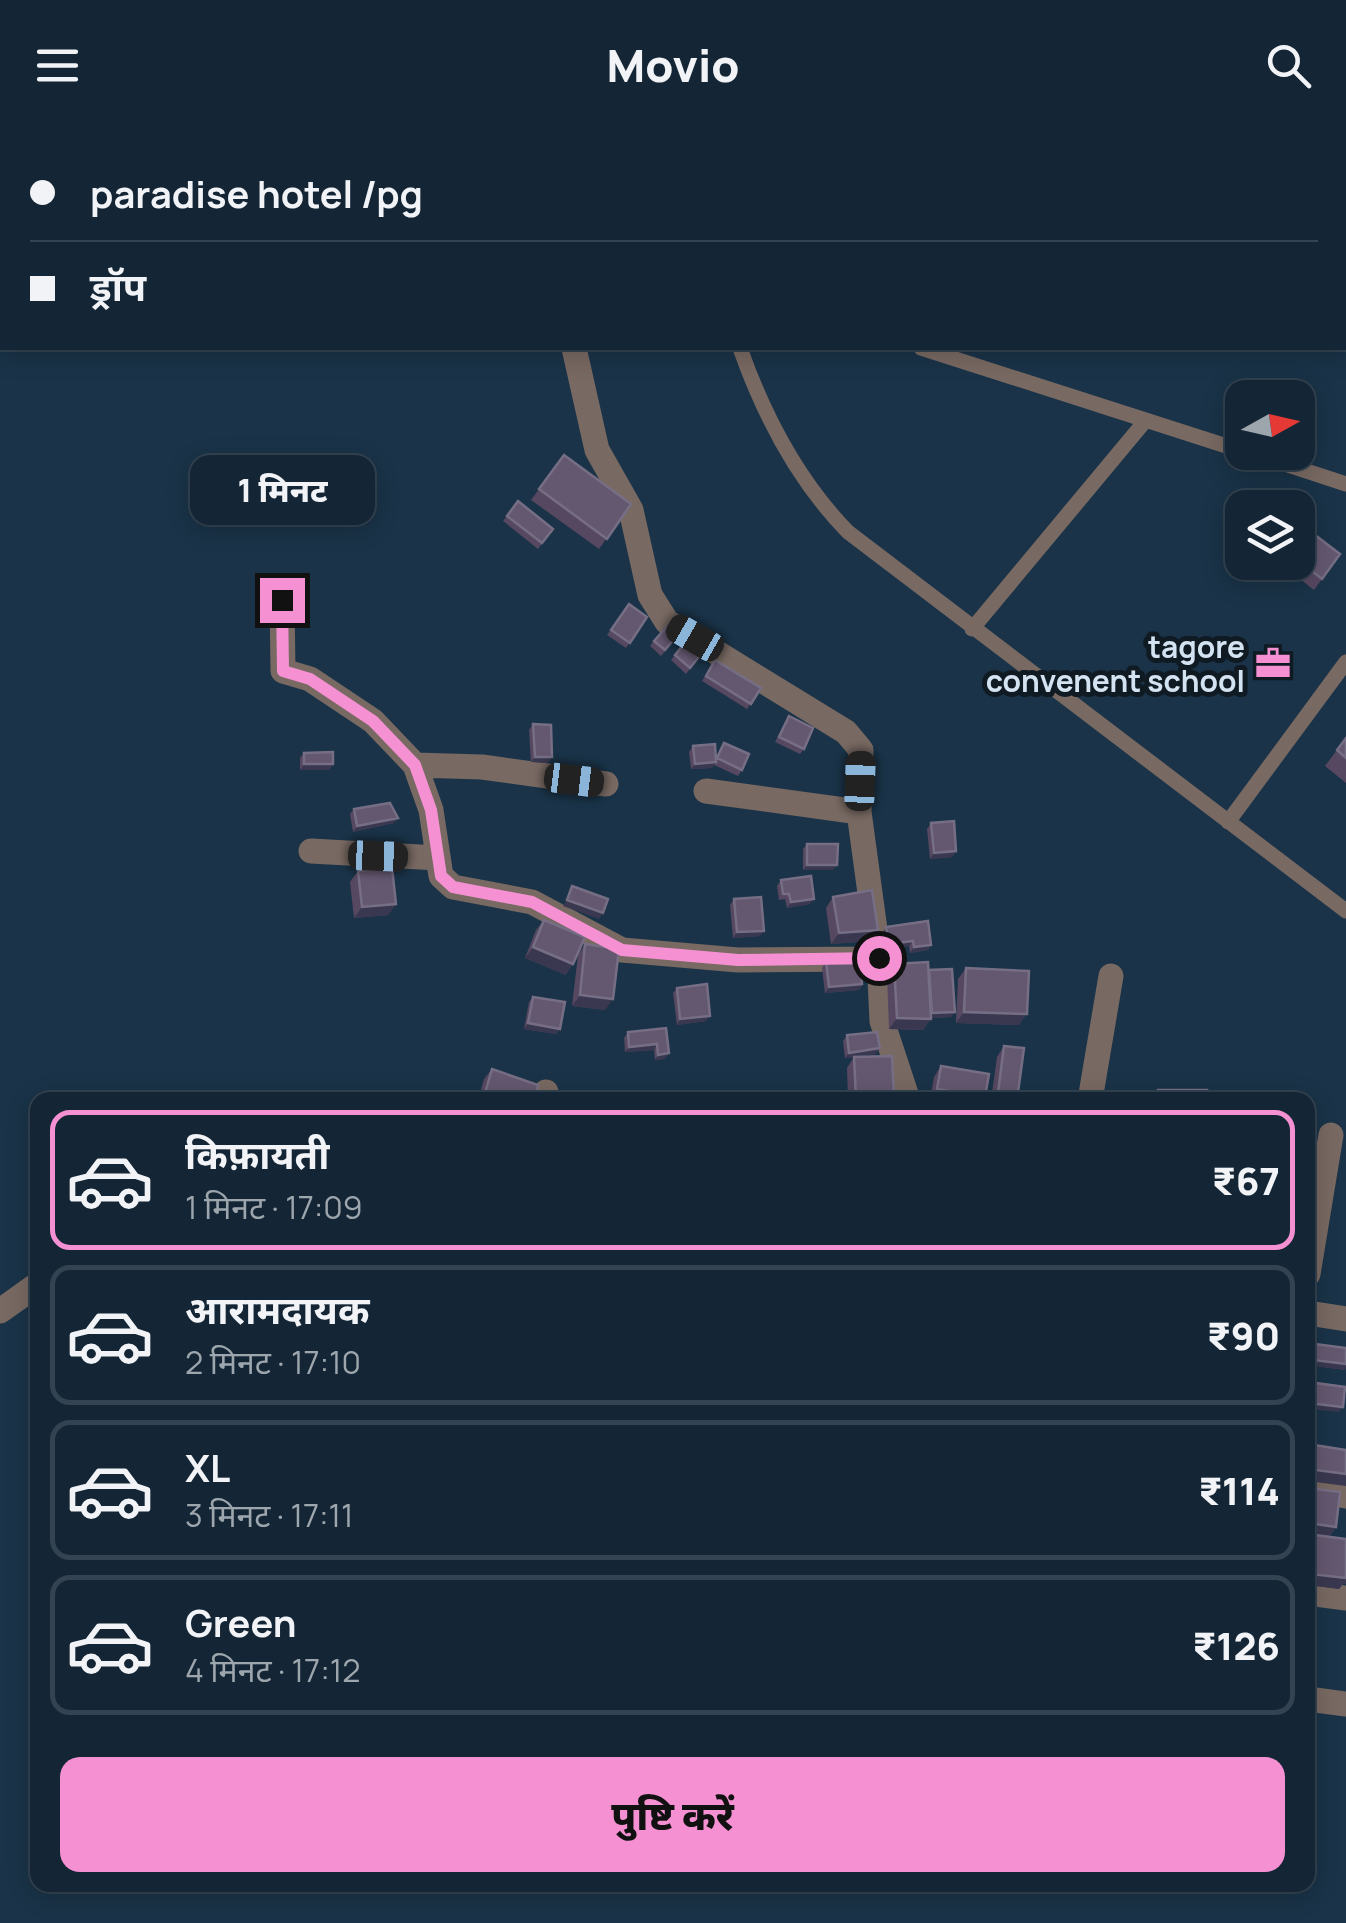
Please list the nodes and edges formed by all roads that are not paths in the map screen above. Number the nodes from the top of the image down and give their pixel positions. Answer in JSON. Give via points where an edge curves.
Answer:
{"nodes":[{"id":1,"x":574,"y":350,"type":"edge"},
{"id":2,"x":741,"y":350,"type":"edge"},
{"id":3,"x":927,"y":350,"type":"edge"},
{"id":4,"x":1146,"y":420,"type":"junction"},
{"id":5,"x":1225,"y":446,"type":"edge"},
{"id":6,"x":1302,"y":470,"type":"edge"},
{"id":7,"x":1346,"y":484,"type":"edge"},
{"id":8,"x":282,"y":600,"type":"dead end"},
{"id":9,"x":972,"y":629,"type":"junction"},
{"id":10,"x":1346,"y":662,"type":"edge"},
{"id":11,"x":415,"y":765,"type":"junction"},
{"id":12,"x":606,"y":784,"type":"dead end"},
{"id":13,"x":706,"y":791,"type":"dead end"},
{"id":14,"x":859,"y":812,"type":"junction"},
{"id":15,"x":1228,"y":822,"type":"junction"},
{"id":16,"x":311,"y":851,"type":"dead end"},
{"id":17,"x":438,"y":858,"type":"junction"},
{"id":18,"x":1346,"y":911,"type":"edge"},
{"id":19,"x":879,"y":958,"type":"junction"},
{"id":20,"x":1111,"y":976,"type":"dead end"},
{"id":21,"x":905,"y":1092,"type":"edge"},
{"id":22,"x":1091,"y":1092,"type":"edge"},
{"id":23,"x":1331,"y":1135,"type":"dead end"},
{"id":24,"x":1315,"y":1232,"type":"edge"},
{"id":25,"x":30,"y":1290,"type":"edge"},
{"id":26,"x":0,"y":1312,"type":"edge"},
{"id":27,"x":1315,"y":1314,"type":"edge"},
{"id":28,"x":1346,"y":1319,"type":"edge"},
{"id":29,"x":1315,"y":1490,"type":"edge"},
{"id":30,"x":1346,"y":1496,"type":"edge"},
{"id":31,"x":1315,"y":1594,"type":"edge"},
{"id":32,"x":1346,"y":1598,"type":"edge"},
{"id":33,"x":1315,"y":1700,"type":"edge"},
{"id":34,"x":1346,"y":1704,"type":"edge"}],
"edges":[{"from":1,"to":14,"type":"street","via":[[597,450],[631,510],[656,608],[667,622],[846,732],[861,750]]},
{"from":2,"to":9,"type":"lane","via":[[786,452],[820,503]]},
{"from":3,"to":4,"type":"lane"},
{"from":4,"to":5,"type":"lane"},
{"from":4,"to":9,"type":"lane"},
{"from":6,"to":7,"type":"lane"},
{"from":8,"to":11,"type":"street","via":[[283,671],[310,679],[373,721]]},
{"from":9,"to":15,"type":"lane"},
{"from":10,"to":15,"type":"lane"},
{"from":11,"to":12,"type":"street"},
{"from":11,"to":17,"type":"street"},
{"from":13,"to":14,"type":"street"},
{"from":14,"to":19,"type":"street"},
{"from":15,"to":18,"type":"lane"},
{"from":16,"to":17,"type":"street"},
{"from":17,"to":19,"type":"street","via":[[441,876],[453,887],[532,902],[611,948],[738,960]]},
{"from":19,"to":21,"type":"street","via":[[882,1021]]},
{"from":20,"to":22,"type":"street"},
{"from":23,"to":24,"type":"street"},
{"from":25,"to":26,"type":"street"},
{"from":27,"to":28,"type":"street"},
{"from":29,"to":30,"type":"street"},
{"from":31,"to":32,"type":"street"},
{"from":33,"to":34,"type":"street"}]}
